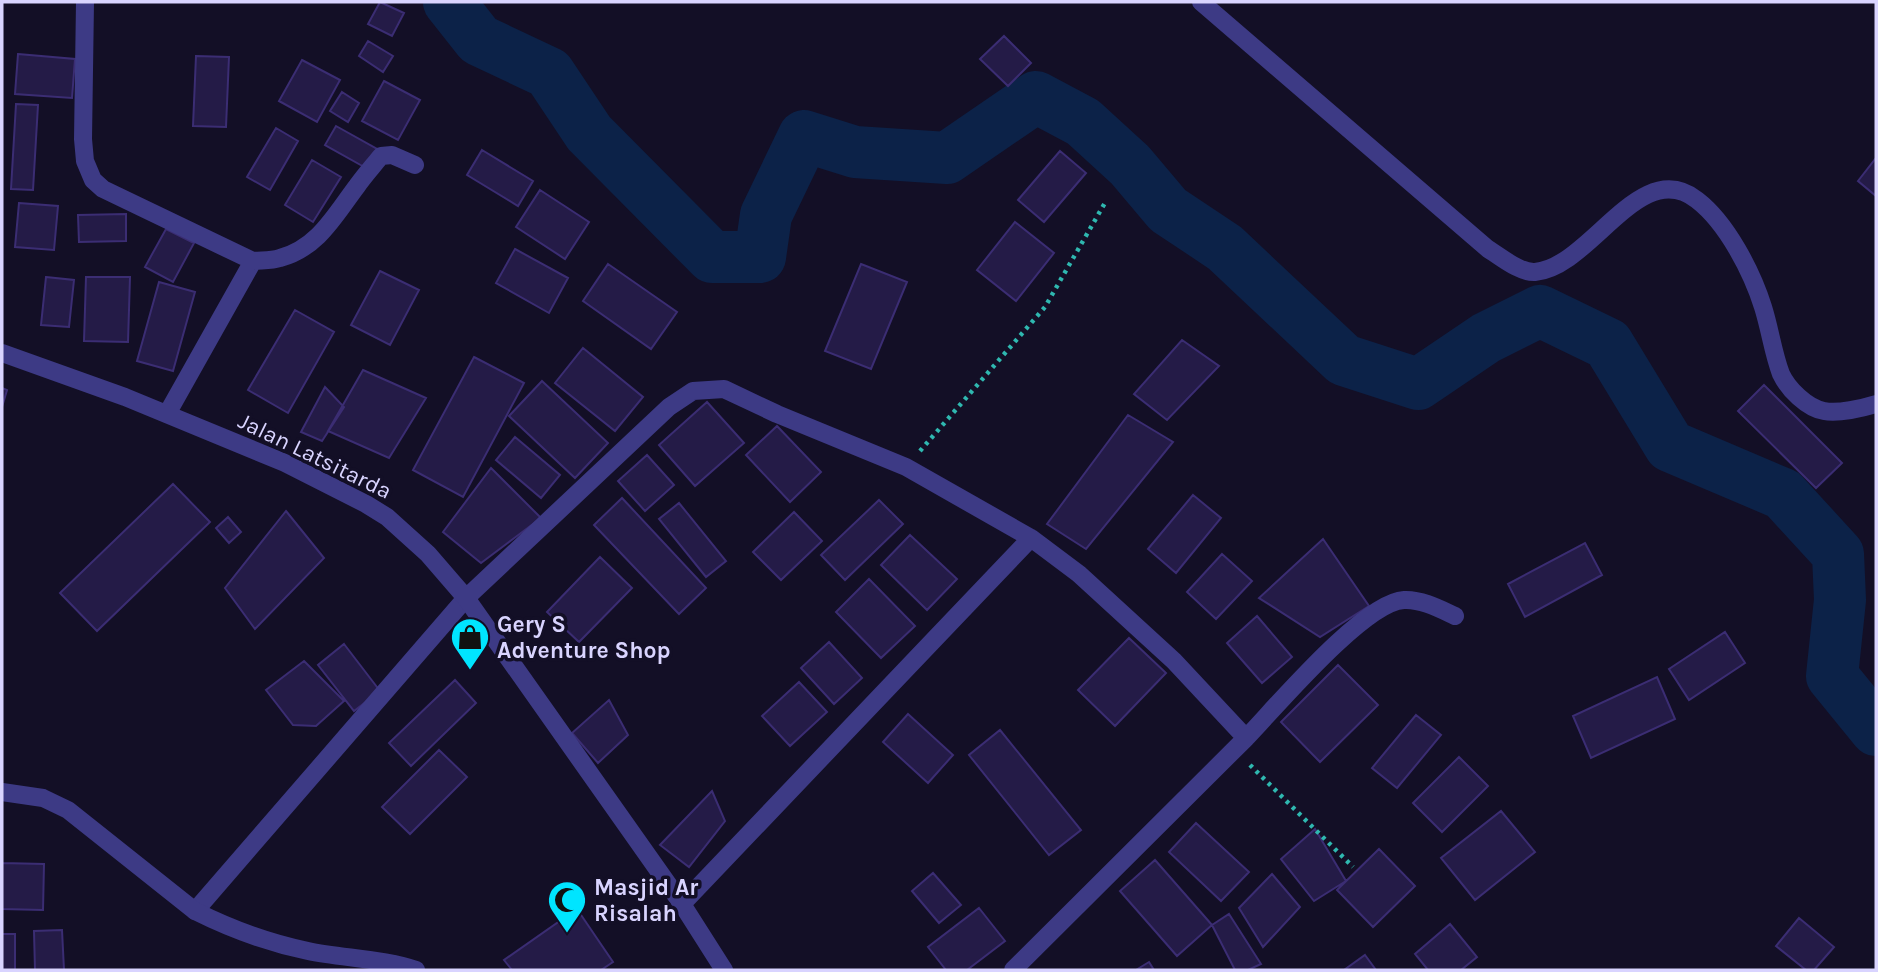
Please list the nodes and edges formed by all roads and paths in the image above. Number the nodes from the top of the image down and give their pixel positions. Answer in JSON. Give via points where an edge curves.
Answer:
{"nodes":[{"id":1,"x":85,"y":2,"type":"edge"},
{"id":2,"x":1201,"y":2,"type":"edge"},
{"id":3,"x":415,"y":165,"type":"dead end"},
{"id":4,"x":1106,"y":201,"type":"dead end"},
{"id":5,"x":253,"y":261,"type":"junction"},
{"id":6,"x":2,"y":353,"type":"edge"},
{"id":7,"x":1876,"y":404,"type":"edge"},
{"id":8,"x":167,"y":414,"type":"junction"},
{"id":9,"x":906,"y":467,"type":"junction"},
{"id":10,"x":1031,"y":538,"type":"junction"},
{"id":11,"x":466,"y":598,"type":"junction"},
{"id":12,"x":1455,"y":616,"type":"dead end"},
{"id":13,"x":1240,"y":744,"type":"junction"},
{"id":14,"x":2,"y":792,"type":"edge"},
{"id":15,"x":1353,"y":867,"type":"dead end"},
{"id":16,"x":682,"y":905,"type":"junction"},
{"id":17,"x":195,"y":911,"type":"junction"},
{"id":18,"x":416,"y":970,"type":"edge"},
{"id":19,"x":724,"y":970,"type":"edge"},
{"id":20,"x":1013,"y":970,"type":"edge"}],
"edges":[{"from":1,"to":5,"type":"street","via":[[83,139],[93,180],[103,190]]},
{"from":2,"to":7,"type":"street","via":[[1488,249],[1516,266],[1534,272],[1556,265],[1633,203],[1659,190],[1679,189],[1698,200],[1727,232],[1748,270],[1790,390],[1824,411]]},
{"from":3,"to":5,"type":"street","via":[[392,155],[381,156],[315,240],[278,259]]},
{"from":4,"to":9,"type":"path","via":[[1045,307]]},
{"from":5,"to":8,"type":"street"},
{"from":6,"to":8,"type":"street","name":"Jalan Latsitarda"},
{"from":8,"to":11,"type":"street","name":"Jalan Latsitarda","via":[[285,463],[366,504],[428,554]]},
{"from":9,"to":10,"type":"street"},
{"from":9,"to":11,"type":"street","via":[[724,389],[693,391],[669,407]]},
{"from":10,"to":13,"type":"street","via":[[1079,574],[1174,661]]},
{"from":10,"to":16,"type":"street"},
{"from":11,"to":16,"type":"street","name":"Jalan Latsitarda"},
{"from":11,"to":17,"type":"street"},
{"from":12,"to":13,"type":"street","via":[[1403,600],[1382,607],[1342,638]]},
{"from":13,"to":15,"type":"path"},
{"from":13,"to":20,"type":"street"},
{"from":14,"to":17,"type":"street","via":[[43,798],[68,810]]},
{"from":16,"to":19,"type":"street","name":"Jalan Latsitarda"},
{"from":17,"to":18,"type":"street","via":[[251,936]]}]}
